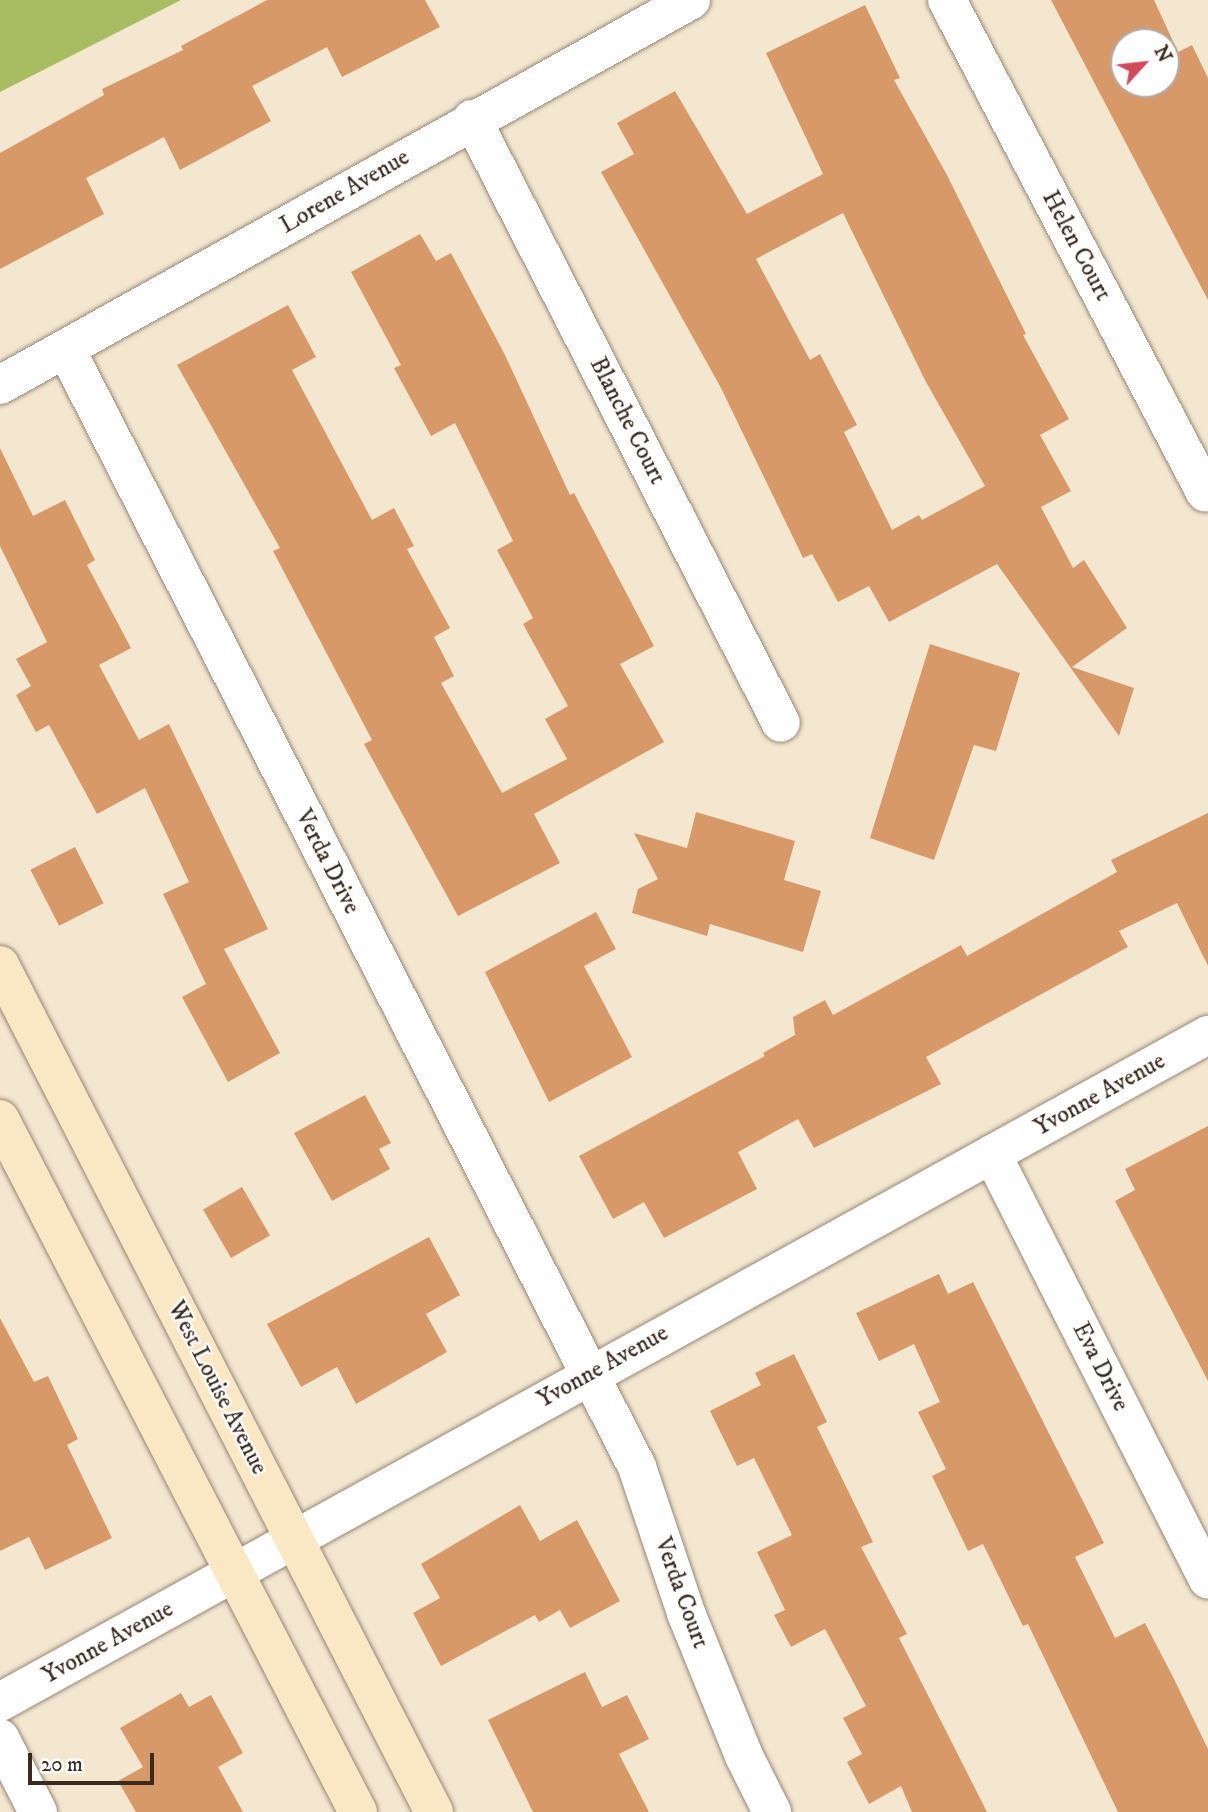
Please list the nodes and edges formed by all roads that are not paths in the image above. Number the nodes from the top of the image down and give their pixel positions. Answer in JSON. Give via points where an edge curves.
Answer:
{"nodes":[{"id":1,"x":691,"y":0,"type":"edge"},
{"id":2,"x":947,"y":0,"type":"edge"},
{"id":3,"x":472,"y":119,"type":"junction"},
{"id":4,"x":66,"y":351,"type":"junction"},
{"id":5,"x":0,"y":385,"type":"edge"},
{"id":6,"x":1205,"y":492,"type":"dead end"},
{"id":7,"x":781,"y":723,"type":"dead end"},
{"id":8,"x":0,"y":965,"type":"edge"},
{"id":9,"x":1208,"y":1035,"type":"edge"},
{"id":10,"x":0,"y":1119,"type":"edge"},
{"id":11,"x":992,"y":1154,"type":"junction"},
{"id":12,"x":588,"y":1374,"type":"junction"},
{"id":13,"x":295,"y":1539,"type":"junction"},
{"id":14,"x":235,"y":1572,"type":"junction"},
{"id":15,"x":1208,"y":1579,"type":"edge"},
{"id":16,"x":0,"y":1702,"type":"edge"},
{"id":17,"x":0,"y":1738,"type":"edge"},
{"id":18,"x":38,"y":1812,"type":"edge"},
{"id":19,"x":358,"y":1812,"type":"edge"},
{"id":20,"x":434,"y":1812,"type":"edge"},
{"id":21,"x":772,"y":1812,"type":"edge"}],
"edges":[{"from":1,"to":3,"type":"street","name":"Lorene Avenue"},
{"from":2,"to":6,"type":"street","name":"Helen Court"},
{"from":3,"to":4,"type":"street","name":"Lorene Avenue"},
{"from":3,"to":7,"type":"street","name":"Blanche Court"},
{"from":4,"to":5,"type":"street","name":"Lorene Avenue"},
{"from":4,"to":12,"type":"street","name":"Verda Drive"},
{"from":8,"to":13,"type":"main road","name":"West Louise Avenue"},
{"from":9,"to":11,"type":"street","name":"Yvonne Avenue"},
{"from":10,"to":14,"type":"main road"},
{"from":11,"to":12,"type":"street","name":"Yvonne Avenue"},
{"from":11,"to":15,"type":"street","name":"Eva Drive"},
{"from":12,"to":13,"type":"street","name":"Yvonne Avenue"},
{"from":12,"to":21,"type":"street","name":"Verda Court","via":[[637,1467],[686,1613]]},
{"from":13,"to":14,"type":"street","name":"Yvonne Avenue"},
{"from":13,"to":20,"type":"main road","name":"West Louise Avenue"},
{"from":14,"to":16,"type":"street","name":"Yvonne Avenue"},
{"from":14,"to":19,"type":"main road"},
{"from":17,"to":18,"type":"street"}]}
